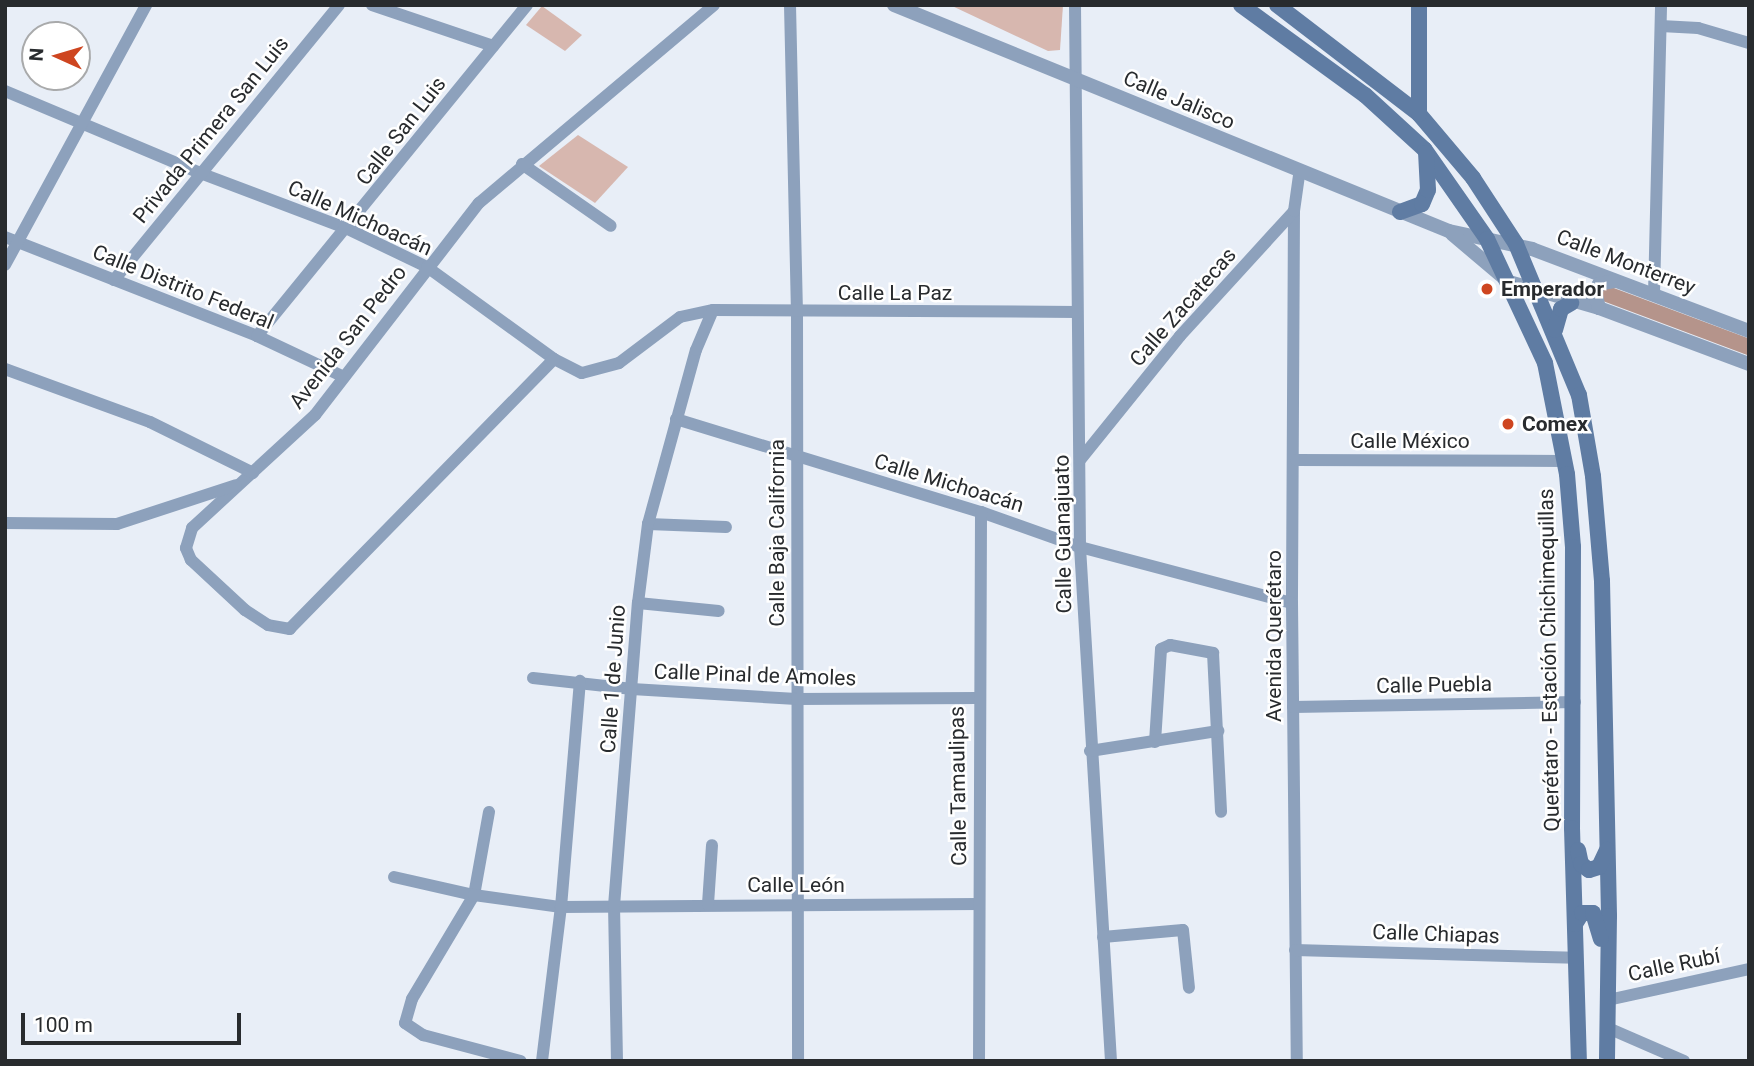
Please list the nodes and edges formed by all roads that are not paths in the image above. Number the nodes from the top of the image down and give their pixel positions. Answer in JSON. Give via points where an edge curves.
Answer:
{"nodes":[{"id":1,"x":146,"y":5,"type":"edge"},
{"id":2,"x":339,"y":5,"type":"edge"},
{"id":3,"x":372,"y":5,"type":"edge"},
{"id":4,"x":527,"y":5,"type":"edge"},
{"id":5,"x":714,"y":5,"type":"edge"},
{"id":6,"x":790,"y":5,"type":"edge"},
{"id":7,"x":894,"y":5,"type":"edge"},
{"id":8,"x":1075,"y":5,"type":"edge"},
{"id":9,"x":1241,"y":5,"type":"edge"},
{"id":10,"x":1277,"y":5,"type":"edge"},
{"id":11,"x":1419,"y":5,"type":"edge"},
{"id":12,"x":1661,"y":5,"type":"edge"},
{"id":13,"x":1661,"y":26,"type":"junction"},
{"id":14,"x":1749,"y":43,"type":"edge"},
{"id":15,"x":493,"y":46,"type":"junction"},
{"id":16,"x":1076,"y":79,"type":"junction"},
{"id":17,"x":5,"y":91,"type":"edge"},
{"id":18,"x":1419,"y":114,"type":"junction"},
{"id":19,"x":85,"y":125,"type":"junction"},
{"id":20,"x":1425,"y":150,"type":"junction"},
{"id":21,"x":523,"y":164,"type":"junction"},
{"id":22,"x":200,"y":173,"type":"junction"},
{"id":23,"x":1298,"y":174,"type":"junction"},
{"id":24,"x":1294,"y":211,"type":"junction"},
{"id":25,"x":1400,"y":212,"type":"junction"},
{"id":26,"x":611,"y":226,"type":"dead end"},
{"id":27,"x":348,"y":229,"type":"junction"},
{"id":28,"x":1448,"y":231,"type":"junction"},
{"id":29,"x":5,"y":237,"type":"edge"},
{"id":30,"x":1487,"y":239,"type":"junction"},
{"id":31,"x":19,"y":243,"type":"junction"},
{"id":32,"x":1516,"y":244,"type":"junction"},
{"id":33,"x":5,"y":265,"type":"edge"},
{"id":34,"x":427,"y":267,"type":"junction"},
{"id":35,"x":114,"y":281,"type":"junction"},
{"id":36,"x":1616,"y":281,"type":"junction"},
{"id":37,"x":1509,"y":282,"type":"junction"},
{"id":38,"x":1538,"y":292,"type":"junction"},
{"id":39,"x":1654,"y":295,"type":"junction"},
{"id":40,"x":1571,"y":303,"type":"junction"},
{"id":41,"x":1599,"y":308,"type":"junction"},
{"id":42,"x":713,"y":310,"type":"junction"},
{"id":43,"x":797,"y":312,"type":"junction"},
{"id":44,"x":1077,"y":312,"type":"junction"},
{"id":45,"x":1555,"y":330,"type":"junction"},
{"id":46,"x":1749,"y":331,"type":"edge"},
{"id":47,"x":257,"y":336,"type":"junction"},
{"id":48,"x":554,"y":359,"type":"junction"},
{"id":49,"x":1749,"y":364,"type":"edge"},
{"id":50,"x":5,"y":369,"type":"edge"},
{"id":51,"x":344,"y":377,"type":"junction"},
{"id":52,"x":676,"y":419,"type":"junction"},
{"id":53,"x":796,"y":457,"type":"junction"},
{"id":54,"x":1080,"y":460,"type":"junction"},
{"id":55,"x":1296,"y":460,"type":"junction"},
{"id":56,"x":1565,"y":461,"type":"junction"},
{"id":57,"x":253,"y":473,"type":"junction"},
{"id":58,"x":240,"y":483,"type":"junction"},
{"id":59,"x":981,"y":512,"type":"junction"},
{"id":60,"x":5,"y":523,"type":"edge"},
{"id":61,"x":648,"y":524,"type":"junction"},
{"id":62,"x":726,"y":527,"type":"dead end"},
{"id":63,"x":1080,"y":547,"type":"junction"},
{"id":64,"x":638,"y":603,"type":"junction"},
{"id":65,"x":1292,"y":603,"type":"junction"},
{"id":66,"x":719,"y":611,"type":"dead end"},
{"id":67,"x":533,"y":678,"type":"dead end"},
{"id":68,"x":580,"y":681,"type":"junction"},
{"id":69,"x":632,"y":689,"type":"junction"},
{"id":70,"x":977,"y":698,"type":"junction"},
{"id":71,"x":797,"y":699,"type":"junction"},
{"id":72,"x":1574,"y":702,"type":"junction"},
{"id":73,"x":1293,"y":707,"type":"junction"},
{"id":74,"x":1218,"y":731,"type":"junction"},
{"id":75,"x":1155,"y":743,"type":"junction"},
{"id":76,"x":1090,"y":751,"type":"junction"},
{"id":77,"x":489,"y":812,"type":"dead end"},
{"id":78,"x":1221,"y":812,"type":"dead end"},
{"id":79,"x":1572,"y":828,"type":"junction"},
{"id":80,"x":712,"y":845,"type":"dead end"},
{"id":81,"x":1608,"y":848,"type":"junction"},
{"id":82,"x":394,"y":877,"type":"dead end"},
{"id":83,"x":474,"y":895,"type":"junction"},
{"id":84,"x":708,"y":904,"type":"junction"},
{"id":85,"x":800,"y":904,"type":"junction"},
{"id":86,"x":979,"y":904,"type":"junction"},
{"id":87,"x":614,"y":906,"type":"junction"},
{"id":88,"x":561,"y":907,"type":"junction"},
{"id":89,"x":1575,"y":924,"type":"junction"},
{"id":90,"x":1103,"y":937,"type":"junction"},
{"id":91,"x":1295,"y":950,"type":"junction"},
{"id":92,"x":1575,"y":958,"type":"junction"},
{"id":93,"x":1749,"y":969,"type":"edge"},
{"id":94,"x":1189,"y":988,"type":"dead end"},
{"id":95,"x":1608,"y":1000,"type":"junction"},
{"id":96,"x":1608,"y":1028,"type":"junction"},
{"id":97,"x":521,"y":1061,"type":"edge"},
{"id":98,"x":542,"y":1061,"type":"edge"},
{"id":99,"x":617,"y":1061,"type":"edge"},
{"id":100,"x":799,"y":1061,"type":"edge"},
{"id":101,"x":979,"y":1061,"type":"edge"},
{"id":102,"x":1111,"y":1061,"type":"edge"},
{"id":103,"x":1297,"y":1061,"type":"edge"},
{"id":104,"x":1579,"y":1061,"type":"edge"},
{"id":105,"x":1606,"y":1061,"type":"edge"},
{"id":106,"x":1684,"y":1061,"type":"edge"}],
"edges":[{"from":1,"to":19,"type":"street"},
{"from":2,"to":22,"type":"street","name":"Privada Primera San Luis"},
{"from":3,"to":15,"type":"street"},
{"from":4,"to":15,"type":"street","name":"Calle San Luis"},
{"from":5,"to":21,"type":"street","name":"Avenida San Pedro"},
{"from":6,"to":43,"type":"street","name":"Calle Baja California"},
{"from":7,"to":16,"type":"street","name":"Calle Jalisco"},
{"from":8,"to":16,"type":"street","name":"Calle Guanajuato"},
{"from":9,"to":20,"type":"main road","name":"Querétaro - Estación Chichimequillas","via":[[1365,96]]},
{"from":10,"to":18,"type":"main road"},
{"from":11,"to":18,"type":"main road"},
{"from":12,"to":13,"type":"street"},
{"from":13,"to":14,"type":"street","via":[[1698,28]]},
{"from":13,"to":39,"type":"street"},
{"from":15,"to":27,"type":"street","name":"Calle San Luis"},
{"from":16,"to":23,"type":"street","name":"Calle Jalisco"},
{"from":16,"to":44,"type":"street","name":"Calle Guanajuato"},
{"from":17,"to":19,"type":"street","name":"Calle Michoacán"},
{"from":18,"to":32,"type":"main road","via":[[1472,178]]},
{"from":19,"to":22,"type":"street","name":"Calle Michoacán"},
{"from":19,"to":31,"type":"street"},
{"from":20,"to":25,"type":"main road","via":[[1429,175],[1422,204]]},
{"from":20,"to":30,"type":"main road","name":"Querétaro - Estación Chichimequillas"},
{"from":21,"to":26,"type":"street"},
{"from":21,"to":34,"type":"street","name":"Avenida San Pedro","via":[[479,203]]},
{"from":22,"to":27,"type":"street","name":"Calle Michoacán"},
{"from":22,"to":35,"type":"street","name":"Privada Primera San Luis"},
{"from":23,"to":24,"type":"street"},
{"from":23,"to":25,"type":"street","name":"Calle Jalisco"},
{"from":24,"to":54,"type":"street","name":"Calle Zacatecas","via":[[1180,335]]},
{"from":24,"to":55,"type":"street","name":"Avenida Querétaro"},
{"from":25,"to":28,"type":"street","name":"Calle Jalisco"},
{"from":27,"to":34,"type":"street","name":"Calle Michoacán"},
{"from":27,"to":47,"type":"street","name":"Calle San Luis"},
{"from":28,"to":30,"type":"street","name":"Calle Jalisco"},
{"from":28,"to":37,"type":"street","name":"Calle Jalisco"},
{"from":29,"to":31,"type":"street","name":"Calle Distrito Federal"},
{"from":30,"to":32,"type":"street","name":"Calle Monterrey"},
{"from":30,"to":37,"type":"main road","name":"Querétaro - Estación Chichimequillas"},
{"from":31,"to":33,"type":"street"},
{"from":31,"to":35,"type":"street","name":"Calle Distrito Federal"},
{"from":32,"to":36,"type":"street","name":"Calle Monterrey"},
{"from":32,"to":38,"type":"main road"},
{"from":34,"to":48,"type":"street","name":"Calle Michoacán"},
{"from":34,"to":51,"type":"street","name":"Avenida San Pedro"},
{"from":35,"to":47,"type":"street","name":"Calle Distrito Federal"},
{"from":36,"to":39,"type":"street","name":"Calle Monterrey"},
{"from":36,"to":41,"type":"street","via":[[1607,281],[1595,292]]},
{"from":37,"to":38,"type":"street"},
{"from":37,"to":56,"type":"main road","name":"Querétaro - Estación Chichimequillas","via":[[1545,363]]},
{"from":38,"to":40,"type":"street"},
{"from":38,"to":45,"type":"main road"},
{"from":39,"to":46,"type":"street","name":"Calle Monterrey"},
{"from":40,"to":41,"type":"street"},
{"from":40,"to":45,"type":"main road","via":[[1561,309]]},
{"from":41,"to":49,"type":"street"},
{"from":42,"to":43,"type":"street","name":"Calle La Paz"},
{"from":42,"to":48,"type":"street","name":"Calle Michoacán","via":[[680,317],[636,352],[597,372],[582,373]]},
{"from":42,"to":52,"type":"street","name":"Calle 1 de Junio"},
{"from":43,"to":44,"type":"street","name":"Calle La Paz"},
{"from":43,"to":53,"type":"street","name":"Calle Baja California"},
{"from":44,"to":54,"type":"street","name":"Calle Guanajuato"},
{"from":45,"to":81,"type":"main road","via":[[1579,395],[1593,476],[1602,580]]},
{"from":47,"to":51,"type":"street","name":"Calle Distrito Federal"},
{"from":48,"to":58,"type":"street","name":"Avenida San Pedro","via":[[290,629],[268,625],[246,610],[191,559],[186,548],[192,528]]},
{"from":50,"to":57,"type":"street","via":[[150,422]]},
{"from":51,"to":57,"type":"street","name":"Avenida San Pedro","via":[[314,415]]},
{"from":52,"to":53,"type":"street","name":"Calle Michoacán"},
{"from":52,"to":61,"type":"street","name":"Calle 1 de Junio"},
{"from":53,"to":59,"type":"street","name":"Calle Michoacán"},
{"from":53,"to":71,"type":"street","name":"Calle Baja California"},
{"from":54,"to":63,"type":"street","name":"Calle Guanajuato"},
{"from":55,"to":56,"type":"street","name":"Calle México"},
{"from":55,"to":65,"type":"street","name":"Avenida Querétaro"},
{"from":56,"to":72,"type":"main road","name":"Querétaro - Estación Chichimequillas","via":[[1573,547]]},
{"from":57,"to":58,"type":"street","name":"Avenida San Pedro"},
{"from":58,"to":60,"type":"street","via":[[117,524],[17,519]]},
{"from":59,"to":63,"type":"street","name":"Calle Michoacán"},
{"from":59,"to":70,"type":"street","name":"Calle Tamaulipas"},
{"from":61,"to":62,"type":"street"},
{"from":61,"to":64,"type":"street","name":"Calle 1 de Junio"},
{"from":63,"to":65,"type":"street","name":"Calle Michoacán"},
{"from":63,"to":76,"type":"street","name":"Calle Guanajuato"},
{"from":64,"to":66,"type":"street"},
{"from":64,"to":69,"type":"street","name":"Calle 1 de Junio"},
{"from":65,"to":73,"type":"street","name":"Avenida Querétaro"},
{"from":67,"to":68,"type":"street","name":"Calle Pinal de Amoles"},
{"from":68,"to":69,"type":"street","name":"Calle Pinal de Amoles"},
{"from":68,"to":88,"type":"street"},
{"from":69,"to":71,"type":"street","name":"Calle Pinal de Amoles"},
{"from":69,"to":87,"type":"street","name":"Calle 1 de Junio"},
{"from":70,"to":71,"type":"street","name":"Calle Pinal de Amoles"},
{"from":70,"to":86,"type":"street","name":"Calle Tamaulipas"},
{"from":71,"to":85,"type":"street","name":"Calle Baja California"},
{"from":72,"to":73,"type":"street","name":"Calle Puebla"},
{"from":72,"to":79,"type":"main road","name":"Querétaro - Estación Chichimequillas"},
{"from":73,"to":91,"type":"street","name":"Avenida Querétaro"},
{"from":74,"to":75,"type":"street"},
{"from":74,"to":75,"type":"street","via":[[1213,653],[1170,645],[1158,657]]},
{"from":74,"to":78,"type":"street"},
{"from":75,"to":76,"type":"street"},
{"from":76,"to":90,"type":"street","name":"Calle Guanajuato"},
{"from":77,"to":83,"type":"street"},
{"from":79,"to":81,"type":"main road","via":[[1584,868],[1599,867]]},
{"from":79,"to":89,"type":"main road","name":"Querétaro - Estación Chichimequillas"},
{"from":80,"to":84,"type":"street"},
{"from":81,"to":95,"type":"main road"},
{"from":82,"to":83,"type":"street"},
{"from":83,"to":88,"type":"street"},
{"from":83,"to":97,"type":"street","via":[[412,999],[405,1023],[422,1035]]},
{"from":84,"to":85,"type":"street","name":"Calle León"},
{"from":84,"to":87,"type":"street","name":"Calle León"},
{"from":85,"to":86,"type":"street","name":"Calle León"},
{"from":85,"to":100,"type":"street","name":"Calle Baja California"},
{"from":86,"to":101,"type":"street","name":"Calle Tamaulipas"},
{"from":87,"to":88,"type":"street"},
{"from":87,"to":99,"type":"street","name":"Calle 1 de Junio"},
{"from":88,"to":98,"type":"street"},
{"from":89,"to":92,"type":"main road","name":"Querétaro - Estación Chichimequillas"},
{"from":89,"to":105,"type":"main road","via":[[1587,912],[1599,921]]},
{"from":90,"to":94,"type":"street","via":[[1183,930]]},
{"from":90,"to":102,"type":"street","name":"Calle Guanajuato"},
{"from":91,"to":92,"type":"street","name":"Calle Chiapas"},
{"from":91,"to":103,"type":"street","name":"Avenida Querétaro"},
{"from":92,"to":104,"type":"main road","name":"Querétaro - Estación Chichimequillas"},
{"from":93,"to":95,"type":"street","name":"Calle Rubí"},
{"from":95,"to":96,"type":"main road"},
{"from":96,"to":105,"type":"main road"},
{"from":96,"to":106,"type":"street"}]}
